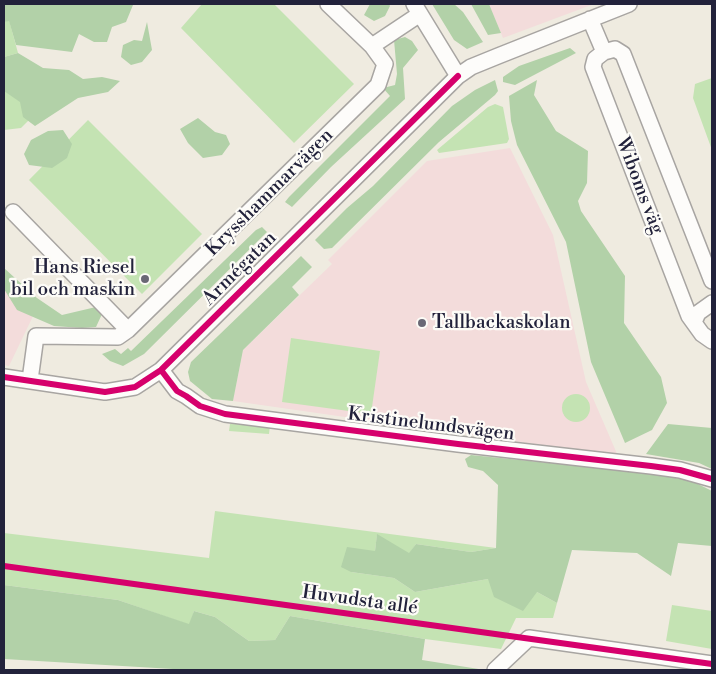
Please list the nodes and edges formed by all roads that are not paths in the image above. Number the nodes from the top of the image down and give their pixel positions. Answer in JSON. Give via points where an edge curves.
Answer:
{"nodes":[{"id":1,"x":328,"y":4,"type":"edge"},
{"id":2,"x":629,"y":4,"type":"edge"},
{"id":3,"x":417,"y":9,"type":"edge"},
{"id":4,"x":590,"y":19,"type":"junction"},
{"id":5,"x":372,"y":46,"type":"junction"},
{"id":6,"x":604,"y":52,"type":"junction"},
{"id":7,"x":458,"y":76,"type":"junction"},
{"id":8,"x":13,"y":212,"type":"dead end"},
{"id":9,"x":712,"y":281,"type":"edge"},
{"id":10,"x":712,"y":303,"type":"edge"},
{"id":11,"x":694,"y":322,"type":"junction"},
{"id":12,"x":128,"y":330,"type":"junction"},
{"id":13,"x":712,"y":341,"type":"edge"},
{"id":14,"x":161,"y":370,"type":"junction"},
{"id":15,"x":4,"y":377,"type":"edge"},
{"id":16,"x":30,"y":380,"type":"junction"},
{"id":17,"x":712,"y":480,"type":"edge"},
{"id":18,"x":712,"y":664,"type":"edge"},
{"id":19,"x":495,"y":670,"type":"edge"}],
"edges":[{"from":1,"to":5,"type":"street","name":"Krysshammarvägen"},
{"from":2,"to":4,"type":"street","name":"Armégatan"},
{"from":3,"to":5,"type":"street"},
{"from":3,"to":7,"type":"street"},
{"from":4,"to":6,"type":"street"},
{"from":4,"to":7,"type":"street","name":"Armégatan","via":[[471,67]]},
{"from":5,"to":12,"type":"street","name":"Krysshammarvägen","via":[[385,64],[378,85]]},
{"from":6,"to":9,"type":"street","name":"Wiboms väg","via":[[616,49],[623,54]]},
{"from":6,"to":11,"type":"street","name":"Wiboms väg","via":[[595,59],[593,67]]},
{"from":7,"to":14,"type":"street","name":"Armégatan"},
{"from":8,"to":12,"type":"street"},
{"from":10,"to":11,"type":"street","via":[[698,313]]},
{"from":11,"to":13,"type":"street","name":"Wiboms väg"},
{"from":12,"to":16,"type":"street","name":"Krysshammarvägen","via":[[118,337],[36,336]]},
{"from":14,"to":16,"type":"street","name":"Armégatan","via":[[135,387],[105,392]]},
{"from":14,"to":17,"type":"street","name":"Kristinelundsvägen","via":[[182,394],[200,406],[225,414],[651,466],[680,470]]},
{"from":15,"to":16,"type":"street","name":"Armégatan"},
{"from":18,"to":19,"type":"street","via":[[529,638]]}]}
